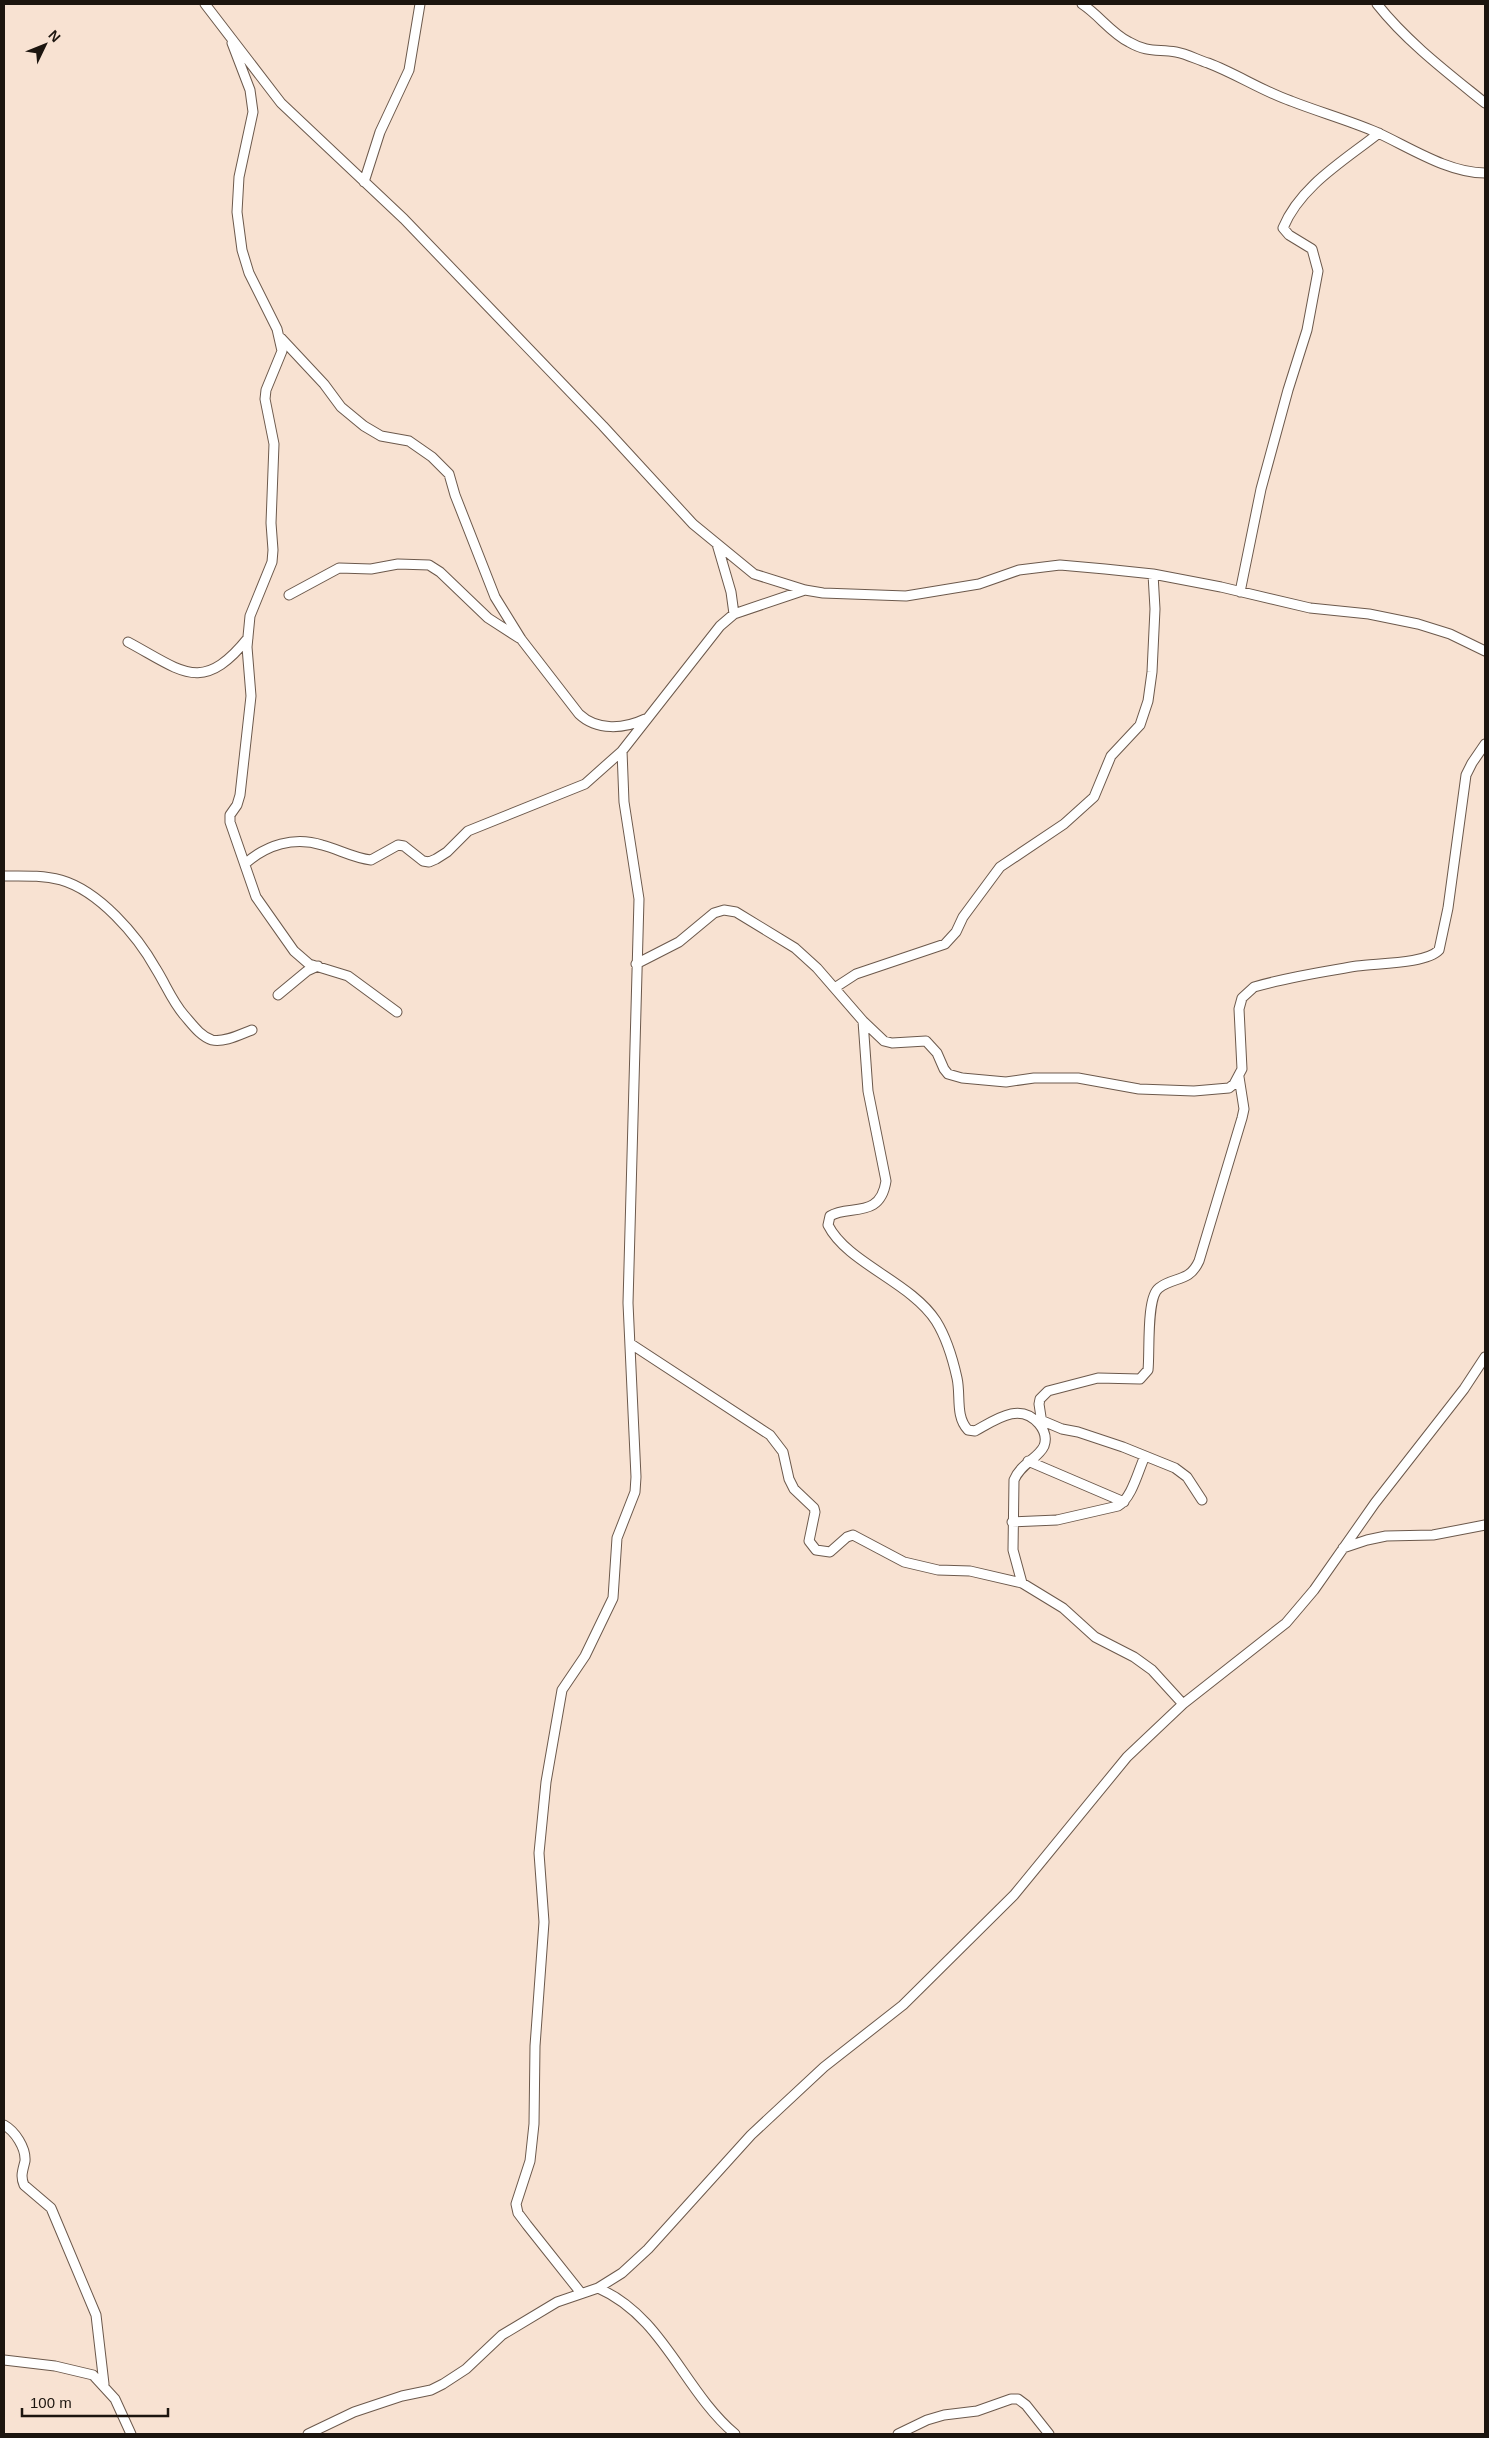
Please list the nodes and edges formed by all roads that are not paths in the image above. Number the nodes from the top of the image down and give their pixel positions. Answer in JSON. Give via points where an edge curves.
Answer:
{"nodes":[{"id":1,"x":205,"y":4,"type":"edge"},
{"id":2,"x":420,"y":4,"type":"edge"},
{"id":3,"x":1082,"y":4,"type":"edge"},
{"id":4,"x":1378,"y":4,"type":"edge"},
{"id":5,"x":228,"y":33,"type":"junction"},
{"id":6,"x":1485,"y":103,"type":"edge"},
{"id":7,"x":1379,"y":133,"type":"junction"},
{"id":8,"x":1485,"y":173,"type":"edge"},
{"id":9,"x":364,"y":182,"type":"junction"},
{"id":10,"x":280,"y":338,"type":"junction"},
{"id":11,"x":717,"y":544,"type":"junction"},
{"id":12,"x":1154,"y":574,"type":"junction"},
{"id":13,"x":805,"y":590,"type":"junction"},
{"id":14,"x":1240,"y":592,"type":"junction"},
{"id":15,"x":289,"y":595,"type":"dead end"},
{"id":16,"x":734,"y":614,"type":"junction"},
{"id":17,"x":248,"y":637,"type":"junction"},
{"id":18,"x":521,"y":640,"type":"junction"},
{"id":19,"x":128,"y":642,"type":"dead end"},
{"id":20,"x":1485,"y":650,"type":"edge"},
{"id":21,"x":648,"y":717,"type":"junction"},
{"id":22,"x":1485,"y":744,"type":"edge"},
{"id":23,"x":622,"y":751,"type":"junction"},
{"id":24,"x":245,"y":864,"type":"junction"},
{"id":25,"x":4,"y":876,"type":"edge"},
{"id":26,"x":636,"y":964,"type":"junction"},
{"id":27,"x":318,"y":966,"type":"junction"},
{"id":28,"x":836,"y":987,"type":"junction"},
{"id":29,"x":278,"y":995,"type":"dead end"},
{"id":30,"x":397,"y":1012,"type":"dead end"},
{"id":31,"x":863,"y":1021,"type":"junction"},
{"id":32,"x":252,"y":1030,"type":"dead end"},
{"id":33,"x":1238,"y":1077,"type":"junction"},
{"id":34,"x":631,"y":1344,"type":"junction"},
{"id":35,"x":1485,"y":1357,"type":"edge"},
{"id":36,"x":1043,"y":1426,"type":"junction"},
{"id":37,"x":1145,"y":1456,"type":"junction"},
{"id":38,"x":1028,"y":1461,"type":"junction"},
{"id":39,"x":1202,"y":1500,"type":"dead end"},
{"id":40,"x":1124,"y":1502,"type":"junction"},
{"id":41,"x":1012,"y":1522,"type":"junction"},
{"id":42,"x":1485,"y":1525,"type":"edge"},
{"id":43,"x":1343,"y":1549,"type":"junction"},
{"id":44,"x":1022,"y":1583,"type":"junction"},
{"id":45,"x":1183,"y":1704,"type":"junction"},
{"id":46,"x":4,"y":2125,"type":"edge"},
{"id":47,"x":598,"y":2288,"type":"junction"},
{"id":48,"x":581,"y":2293,"type":"junction"},
{"id":49,"x":4,"y":2360,"type":"edge"},
{"id":50,"x":104,"y":2384,"type":"junction"},
{"id":51,"x":128,"y":2433,"type":"edge"},
{"id":52,"x":308,"y":2434,"type":"edge"},
{"id":53,"x":735,"y":2434,"type":"edge"},
{"id":54,"x":898,"y":2434,"type":"edge"},
{"id":55,"x":1049,"y":2434,"type":"edge"}],
"edges":[{"from":1,"to":5,"type":"street"},
{"from":2,"to":9,"type":"street","via":[[409,70],[380,132]]},
{"from":3,"to":7,"type":"street","via":[[1127,42],[1156,52],[1176,52],[1290,101]]},
{"from":4,"to":6,"type":"street","via":[[1401,30]]},
{"from":5,"to":9,"type":"street","via":[[281,103]]},
{"from":5,"to":10,"type":"street","via":[[253,101],[239,177],[237,212],[242,250],[249,274]]},
{"from":7,"to":8,"type":"street","via":[[1410,150],[1462,169]]},
{"from":7,"to":14,"type":"street","via":[[1310,190],[1284,228],[1285,232],[1312,249],[1318,271],[1307,330],[1261,489]]},
{"from":9,"to":11,"type":"street","via":[[491,308],[693,524]]},
{"from":10,"to":17,"type":"street","via":[[281,358],[265,399],[274,444],[272,562],[251,610]]},
{"from":10,"to":18,"type":"street","via":[[327,387],[341,407],[364,426],[381,436],[412,442],[446,470],[495,597]]},
{"from":11,"to":13,"type":"street","via":[[754,574]]},
{"from":11,"to":16,"type":"street"},
{"from":12,"to":13,"type":"street","via":[[1060,565],[1019,570],[979,584],[906,596]]},
{"from":12,"to":14,"type":"street"},
{"from":12,"to":28,"type":"street","via":[[1156,609],[1148,701],[1136,731],[1107,763],[1094,797],[1064,824],[1000,866],[945,944],[856,974]]},
{"from":13,"to":16,"type":"street"},
{"from":14,"to":20,"type":"street","via":[[1310,608],[1369,614],[1418,624]]},
{"from":15,"to":18,"type":"street","via":[[339,568],[371,569],[398,564],[429,566],[440,572],[488,618]]},
{"from":16,"to":21,"type":"street","via":[[720,626]]},
{"from":17,"to":19,"type":"street","via":[[224,664],[199,674],[186,672]]},
{"from":17,"to":24,"type":"street","via":[[251,696],[247,746],[238,802],[230,816]]},
{"from":18,"to":21,"type":"street","via":[[586,721],[622,727]]},
{"from":21,"to":23,"type":"street"},
{"from":22,"to":33,"type":"street","via":[[1466,775],[1440,950],[1423,958],[1359,966],[1254,987],[1242,998],[1239,1009],[1242,1069]]},
{"from":23,"to":24,"type":"street","via":[[585,784],[468,830],[447,852],[429,862],[398,845],[371,860],[320,844],[299,842],[262,850]]},
{"from":23,"to":26,"type":"street","via":[[624,802],[639,891]]},
{"from":24,"to":27,"type":"street","via":[[256,897],[265,910],[298,955],[309,964]]},
{"from":25,"to":32,"type":"street","via":[[61,880],[101,902],[129,932],[179,1008],[206,1037],[218,1041]]},
{"from":26,"to":28,"type":"street","via":[[679,942],[714,912],[724,910],[736,912],[795,948]]},
{"from":26,"to":34,"type":"street","via":[[628,1247]]},
{"from":27,"to":29,"type":"street"},
{"from":27,"to":30,"type":"street","via":[[348,976]]},
{"from":28,"to":31,"type":"street"},
{"from":31,"to":33,"type":"street","via":[[877,1036],[892,1044],[926,1041],[937,1052],[948,1074],[962,1078],[1006,1082],[1078,1078],[1139,1089],[1194,1091],[1228,1088]]},
{"from":31,"to":36,"type":"street","via":[[868,1091],[885,1189],[874,1204],[857,1211],[835,1213],[827,1221],[828,1225],[838,1238],[907,1291],[936,1321],[954,1366],[960,1417],[968,1430],[974,1431],[1013,1412],[1028,1415]]},
{"from":33,"to":36,"type":"street","via":[[1244,1109],[1226,1175],[1196,1268],[1187,1277],[1158,1288],[1152,1298],[1146,1374],[1131,1380],[1098,1378],[1048,1391],[1039,1401]]},
{"from":34,"to":44,"type":"street","via":[[762,1429],[777,1443],[783,1452],[794,1489],[814,1508],[809,1541],[816,1550],[830,1552],[853,1535],[904,1562],[938,1570],[970,1571]]},
{"from":34,"to":48,"type":"street","via":[[635,1492],[617,1538],[612,1598],[585,1656],[562,1690],[547,1772],[539,1853],[544,1922],[535,2046],[533,2139],[530,2161],[516,2204],[522,2219]]},
{"from":35,"to":43,"type":"street"},
{"from":36,"to":37,"type":"street"},
{"from":36,"to":38,"type":"street","via":[[1044,1445]]},
{"from":37,"to":39,"type":"street","via":[[1185,1474]]},
{"from":37,"to":40,"type":"street"},
{"from":38,"to":40,"type":"street"},
{"from":38,"to":41,"type":"street","via":[[1014,1480]]},
{"from":40,"to":41,"type":"street","via":[[1057,1520]]},
{"from":41,"to":44,"type":"street","via":[[1013,1550]]},
{"from":42,"to":43,"type":"street","via":[[1433,1535],[1386,1536]]},
{"from":43,"to":45,"type":"street","via":[[1286,1623]]},
{"from":44,"to":45,"type":"street","via":[[1063,1608],[1095,1637],[1152,1670]]},
{"from":45,"to":47,"type":"street","via":[[1127,1757],[1014,1895],[969,1942],[903,2005],[824,2067],[750,2135],[648,2249],[622,2273]]},
{"from":46,"to":50,"type":"street","via":[[13,2132],[24,2153],[24,2185],[51,2208],[96,2315]]},
{"from":47,"to":48,"type":"street"},
{"from":47,"to":53,"type":"street","via":[[629,2306],[673,2355],[706,2405]]},
{"from":48,"to":52,"type":"street","via":[[557,2302],[502,2335],[466,2369],[443,2384],[362,2409]]},
{"from":49,"to":50,"type":"street","via":[[86,2373]]},
{"from":50,"to":51,"type":"street","via":[[116,2399]]},
{"from":54,"to":55,"type":"street","via":[[944,2415],[977,2411],[1018,2399]]}]}
